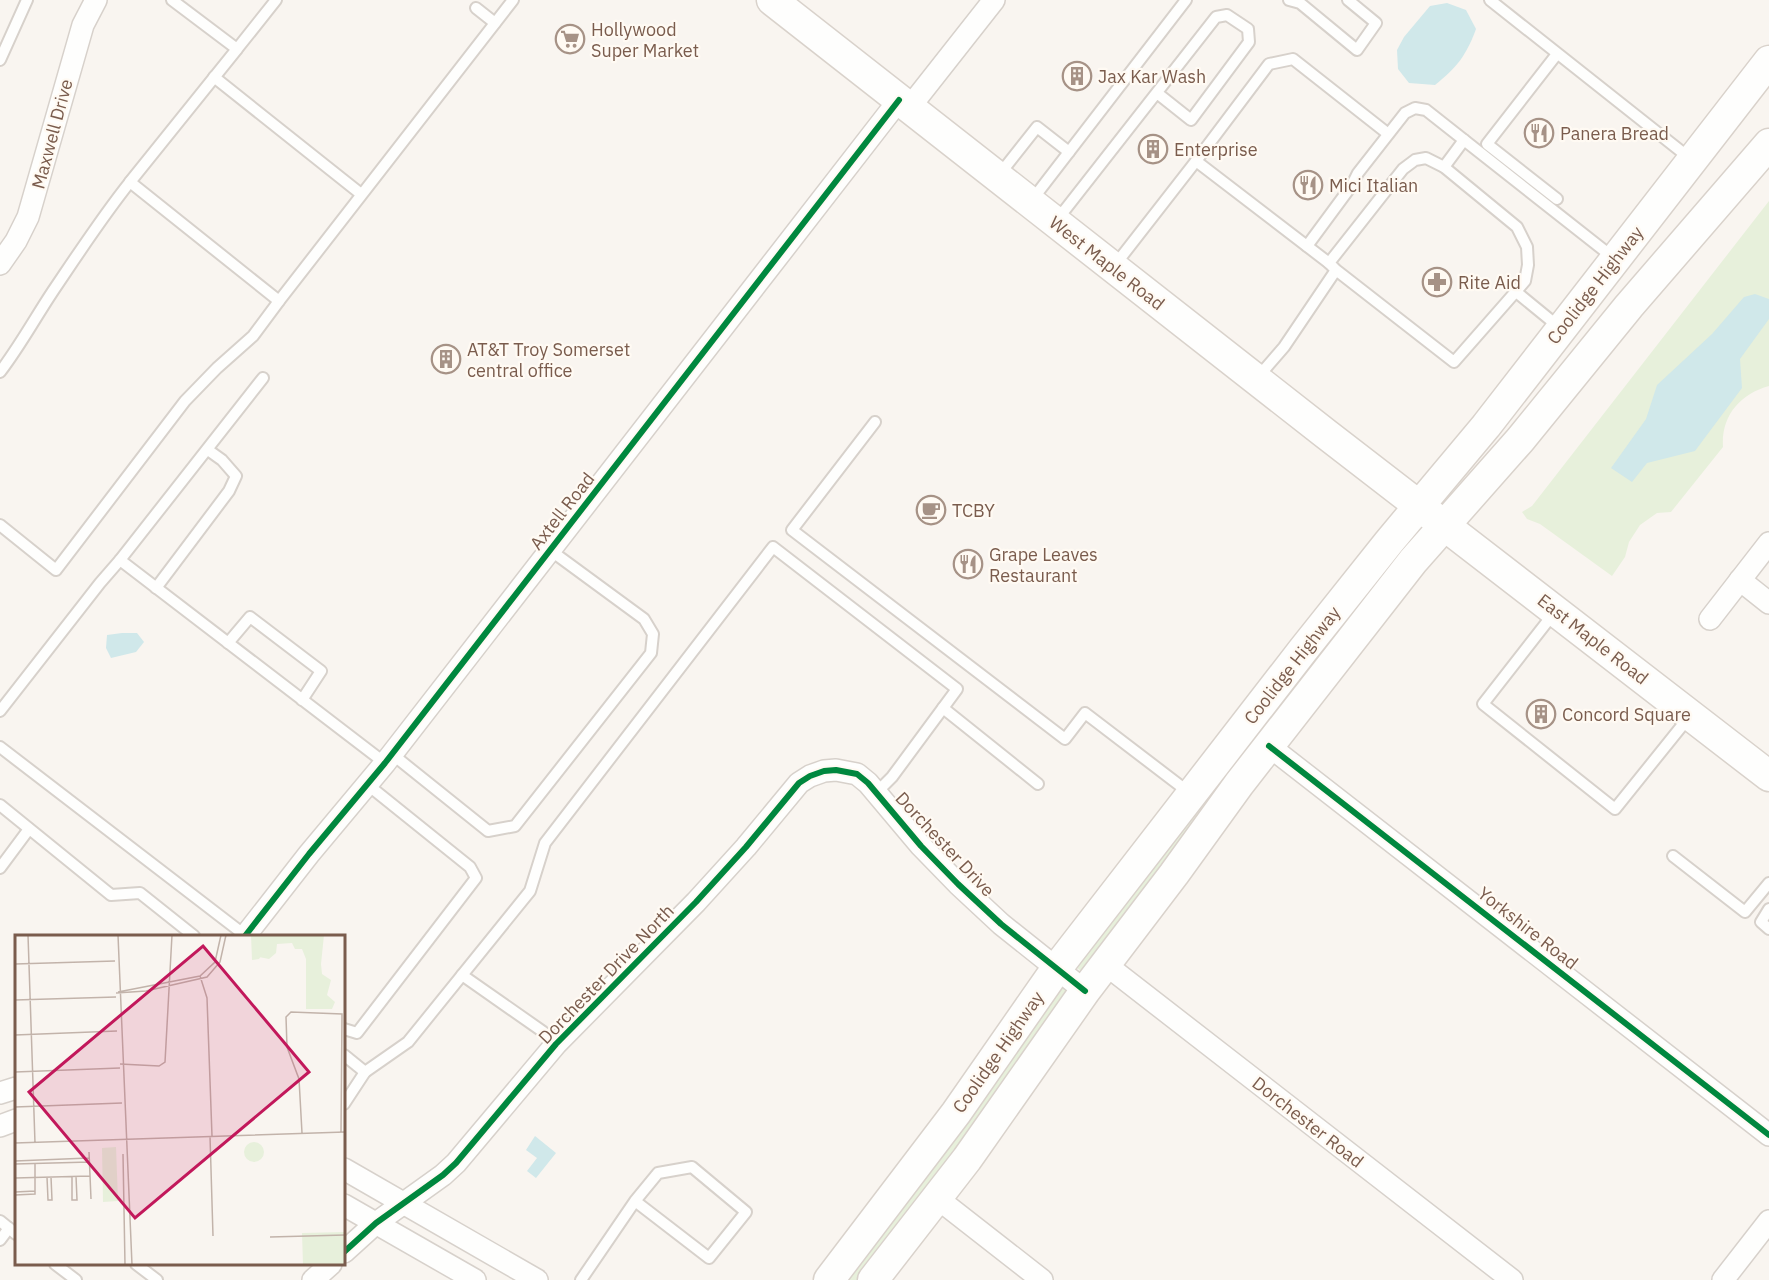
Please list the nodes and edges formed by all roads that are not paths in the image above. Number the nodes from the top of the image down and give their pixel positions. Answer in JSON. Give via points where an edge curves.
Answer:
{"nodes":[{"id":1,"x":27,"y":0,"type":"edge"},
{"id":2,"x":96,"y":0,"type":"edge"},
{"id":3,"x":172,"y":0,"type":"edge"},
{"id":4,"x":276,"y":0,"type":"edge"},
{"id":5,"x":513,"y":0,"type":"edge"},
{"id":6,"x":772,"y":0,"type":"edge"},
{"id":7,"x":994,"y":0,"type":"edge"},
{"id":8,"x":1186,"y":0,"type":"edge"},
{"id":9,"x":1276,"y":0,"type":"edge"},
{"id":10,"x":1287,"y":0,"type":"edge"},
{"id":11,"x":1348,"y":0,"type":"edge"},
{"id":12,"x":1490,"y":0,"type":"edge"},
{"id":13,"x":476,"y":8,"type":"dead end"},
{"id":14,"x":495,"y":23,"type":"junction"},
{"id":15,"x":237,"y":49,"type":"junction"},
{"id":16,"x":1557,"y":54,"type":"junction"},
{"id":17,"x":0,"y":60,"type":"edge"},
{"id":18,"x":1769,"y":61,"type":"edge"},
{"id":19,"x":214,"y":77,"type":"junction"},
{"id":20,"x":1769,"y":83,"type":"edge"},
{"id":21,"x":1769,"y":92,"type":"edge"},
{"id":22,"x":1157,"y":93,"type":"junction"},
{"id":23,"x":904,"y":104,"type":"junction"},
{"id":24,"x":1045,"y":117,"type":"dead end"},
{"id":25,"x":1037,"y":127,"type":"junction"},
{"id":26,"x":1387,"y":133,"type":"junction"},
{"id":27,"x":1464,"y":140,"type":"junction"},
{"id":28,"x":1769,"y":144,"type":"edge"},
{"id":29,"x":1069,"y":152,"type":"junction"},
{"id":30,"x":1692,"y":160,"type":"junction"},
{"id":31,"x":1196,"y":161,"type":"junction"},
{"id":32,"x":1444,"y":167,"type":"junction"},
{"id":33,"x":998,"y":177,"type":"junction"},
{"id":34,"x":130,"y":182,"type":"junction"},
{"id":35,"x":361,"y":194,"type":"junction"},
{"id":36,"x":1557,"y":199,"type":"dead end"},
{"id":37,"x":1029,"y":202,"type":"junction"},
{"id":38,"x":1055,"y":222,"type":"junction"},
{"id":39,"x":1306,"y":246,"type":"junction"},
{"id":40,"x":1615,"y":259,"type":"junction"},
{"id":41,"x":0,"y":264,"type":"edge"},
{"id":42,"x":1332,"y":266,"type":"junction"},
{"id":43,"x":1113,"y":268,"type":"junction"},
{"id":44,"x":1515,"y":291,"type":"junction"},
{"id":45,"x":279,"y":301,"type":"junction"},
{"id":46,"x":1629,"y":306,"type":"junction"},
{"id":47,"x":1561,"y":328,"type":"junction"},
{"id":48,"x":0,"y":372,"type":"edge"},
{"id":49,"x":264,"y":378,"type":"dead end"},
{"id":50,"x":1256,"y":380,"type":"junction"},
{"id":51,"x":875,"y":422,"type":"dead end"},
{"id":52,"x":208,"y":450,"type":"junction"},
{"id":53,"x":1418,"y":506,"type":"junction"},
{"id":54,"x":1444,"y":524,"type":"junction"},
{"id":55,"x":0,"y":525,"type":"edge"},
{"id":56,"x":550,"y":550,"type":"junction"},
{"id":57,"x":1765,"y":556,"type":"edge"},
{"id":58,"x":120,"y":560,"type":"junction"},
{"id":59,"x":1740,"y":580,"type":"junction"},
{"id":60,"x":156,"y":588,"type":"junction"},
{"id":61,"x":1769,"y":603,"type":"edge"},
{"id":62,"x":1556,"y":610,"type":"junction"},
{"id":63,"x":1710,"y":620,"type":"dead end"},
{"id":64,"x":228,"y":643,"type":"junction"},
{"id":65,"x":1267,"y":696,"type":"junction"},
{"id":66,"x":302,"y":700,"type":"junction"},
{"id":67,"x":943,"y":708,"type":"junction"},
{"id":68,"x":0,"y":711,"type":"edge"},
{"id":69,"x":1291,"y":715,"type":"junction"},
{"id":70,"x":1690,"y":715,"type":"junction"},
{"id":71,"x":1269,"y":746,"type":"junction"},
{"id":72,"x":0,"y":747,"type":"edge"},
{"id":73,"x":388,"y":759,"type":"junction"},
{"id":74,"x":836,"y":770,"type":"joint"},
{"id":75,"x":1769,"y":776,"type":"edge"},
{"id":76,"x":1038,"y":784,"type":"dead end"},
{"id":77,"x":368,"y":785,"type":"junction"},
{"id":78,"x":877,"y":792,"type":"junction"},
{"id":79,"x":1191,"y":794,"type":"junction"},
{"id":80,"x":0,"y":805,"type":"edge"},
{"id":81,"x":29,"y":829,"type":"junction"},
{"id":82,"x":1673,"y":856,"type":"dead end"},
{"id":83,"x":0,"y":868,"type":"edge"},
{"id":84,"x":1769,"y":883,"type":"edge"},
{"id":85,"x":1769,"y":909,"type":"edge"},
{"id":86,"x":1769,"y":929,"type":"edge"},
{"id":87,"x":193,"y":935,"type":"edge"},
{"id":88,"x":245,"y":935,"type":"edge"},
{"id":89,"x":247,"y":935,"type":"edge"},
{"id":90,"x":1105,"y":964,"type":"junction"},
{"id":91,"x":1057,"y":968,"type":"junction"},
{"id":92,"x":462,"y":975,"type":"junction"},
{"id":93,"x":1084,"y":991,"type":"junction"},
{"id":94,"x":345,"y":1029,"type":"edge"},
{"id":95,"x":556,"y":1044,"type":"junction"},
{"id":96,"x":345,"y":1056,"type":"edge"},
{"id":97,"x":365,"y":1072,"type":"junction"},
{"id":98,"x":15,"y":1088,"type":"edge"},
{"id":99,"x":0,"y":1093,"type":"edge"},
{"id":100,"x":345,"y":1102,"type":"edge"},
{"id":101,"x":15,"y":1120,"type":"edge"},
{"id":102,"x":0,"y":1126,"type":"edge"},
{"id":103,"x":1769,"y":1135,"type":"edge"},
{"id":104,"x":345,"y":1170,"type":"edge"},
{"id":105,"x":937,"y":1198,"type":"junction"},
{"id":106,"x":635,"y":1201,"type":"junction"},
{"id":107,"x":402,"y":1203,"type":"junction"},
{"id":108,"x":345,"y":1206,"type":"edge"},
{"id":109,"x":1769,"y":1221,"type":"edge"},
{"id":110,"x":376,"y":1223,"type":"junction"},
{"id":111,"x":9,"y":1228,"type":"edge"},
{"id":112,"x":0,"y":1240,"type":"edge"},
{"id":113,"x":345,"y":1251,"type":"edge"},
{"id":114,"x":57,"y":1265,"type":"edge"},
{"id":115,"x":138,"y":1265,"type":"edge"},
{"id":116,"x":329,"y":1265,"type":"edge"},
{"id":117,"x":529,"y":1278,"type":"edge"},
{"id":118,"x":76,"y":1280,"type":"edge"},
{"id":119,"x":157,"y":1280,"type":"edge"},
{"id":120,"x":313,"y":1280,"type":"edge"},
{"id":121,"x":475,"y":1280,"type":"edge"},
{"id":122,"x":581,"y":1280,"type":"edge"},
{"id":123,"x":829,"y":1280,"type":"edge"},
{"id":124,"x":873,"y":1280,"type":"edge"},
{"id":125,"x":1042,"y":1280,"type":"edge"},
{"id":126,"x":1512,"y":1280,"type":"edge"},
{"id":127,"x":1723,"y":1280,"type":"edge"}],
"edges":[{"from":1,"to":17,"type":"lane"},
{"from":2,"to":41,"type":"street","name":"Maxwell Drive","via":[[83,25],[28,217]]},
{"from":3,"to":15,"type":"lane"},
{"from":4,"to":15,"type":"lane"},
{"from":5,"to":14,"type":"lane"},
{"from":6,"to":23,"type":"main road","name":"West Maple Road"},
{"from":7,"to":23,"type":"street","name":"Axtell Road"},
{"from":8,"to":29,"type":"lane"},
{"from":9,"to":10,"type":"lane"},
{"from":10,"to":11,"type":"lane","via":[[1300,3],[1357,50],[1377,23]]},
{"from":12,"to":16,"type":"lane"},
{"from":13,"to":14,"type":"lane"},
{"from":14,"to":35,"type":"lane"},
{"from":15,"to":19,"type":"lane"},
{"from":16,"to":30,"type":"lane"},
{"from":16,"to":36,"type":"lane","via":[[1487,144]]},
{"from":18,"to":30,"type":"main road","name":"Coolidge Highway"},
{"from":19,"to":34,"type":"lane"},
{"from":19,"to":35,"type":"lane"},
{"from":20,"to":21,"type":"main road"},
{"from":22,"to":22,"type":"lane","via":[[1216,16],[1227,15],[1248,29],[1249,42],[1191,120]]},
{"from":22,"to":38,"type":"lane"},
{"from":23,"to":33,"type":"main road","name":"West Maple Road"},
{"from":23,"to":56,"type":"street","name":"Axtell Road"},
{"from":24,"to":25,"type":"lane"},
{"from":25,"to":29,"type":"lane"},
{"from":25,"to":33,"type":"lane"},
{"from":26,"to":27,"type":"lane","via":[[1415,108],[1426,110]]},
{"from":26,"to":31,"type":"lane","via":[[1293,59],[1269,64]]},
{"from":26,"to":39,"type":"lane"},
{"from":27,"to":32,"type":"lane"},
{"from":27,"to":40,"type":"lane"},
{"from":28,"to":46,"type":"main road","name":"Coolidge Highway"},
{"from":29,"to":37,"type":"lane"},
{"from":30,"to":40,"type":"main road","name":"Coolidge Highway"},
{"from":30,"to":46,"type":"main road","via":[[1708,177],[1708,196],[1635,285]]},
{"from":31,"to":39,"type":"lane"},
{"from":31,"to":43,"type":"lane"},
{"from":32,"to":42,"type":"lane","via":[[1426,158],[1403,169]]},
{"from":32,"to":44,"type":"lane","via":[[1517,227],[1527,247],[1528,265],[1525,281]]},
{"from":33,"to":37,"type":"main road","name":"West Maple Road"},
{"from":34,"to":45,"type":"lane"},
{"from":34,"to":48,"type":"lane","via":[[103,216]]},
{"from":35,"to":45,"type":"lane"},
{"from":37,"to":38,"type":"main road","name":"West Maple Road"},
{"from":38,"to":43,"type":"main road","name":"West Maple Road"},
{"from":39,"to":42,"type":"lane"},
{"from":40,"to":47,"type":"main road","name":"Coolidge Highway"},
{"from":42,"to":44,"type":"lane","via":[[1454,362]]},
{"from":42,"to":50,"type":"lane","via":[[1284,347]]},
{"from":43,"to":50,"type":"main road","name":"West Maple Road"},
{"from":44,"to":47,"type":"lane"},
{"from":45,"to":55,"type":"lane","via":[[253,336],[185,401],[56,570]]},
{"from":46,"to":54,"type":"main road","name":"Coolidge Highway","via":[[1520,440]]},
{"from":47,"to":53,"type":"main road","name":"Coolidge Highway"},
{"from":49,"to":52,"type":"lane"},
{"from":50,"to":53,"type":"main road","name":"West Maple Road"},
{"from":51,"to":79,"type":"lane","via":[[792,530],[1065,739],[1085,713]]},
{"from":52,"to":58,"type":"lane"},
{"from":52,"to":60,"type":"lane","via":[[236,476],[229,491]]},
{"from":53,"to":54,"type":"main road","name":"West Maple Road"},
{"from":53,"to":65,"type":"main road","name":"Coolidge Highway"},
{"from":54,"to":62,"type":"main road","name":"East Maple Road"},
{"from":54,"to":69,"type":"main road","name":"Coolidge Highway"},
{"from":56,"to":73,"type":"street","name":"Axtell Road"},
{"from":56,"to":73,"type":"lane","via":[[644,619],[653,634],[651,653],[514,826],[488,831]]},
{"from":57,"to":59,"type":"street"},
{"from":58,"to":60,"type":"lane"},
{"from":58,"to":68,"type":"lane"},
{"from":59,"to":61,"type":"street"},
{"from":59,"to":63,"type":"street"},
{"from":60,"to":64,"type":"lane"},
{"from":62,"to":70,"type":"main road","name":"East Maple Road"},
{"from":62,"to":70,"type":"lane","via":[[1483,704],[1606,802],[1615,808]]},
{"from":64,"to":66,"type":"lane"},
{"from":64,"to":66,"type":"lane","via":[[250,616],[321,671]]},
{"from":65,"to":69,"type":"main road"},
{"from":65,"to":79,"type":"main road","name":"Coolidge Highway"},
{"from":66,"to":73,"type":"lane"},
{"from":67,"to":76,"type":"lane"},
{"from":67,"to":78,"type":"lane"},
{"from":67,"to":92,"type":"lane","via":[[957,689],[773,547],[545,843],[530,891]]},
{"from":69,"to":71,"type":"main road","name":"Coolidge Highway"},
{"from":70,"to":75,"type":"main road","name":"East Maple Road"},
{"from":71,"to":90,"type":"main road","name":"Coolidge Highway"},
{"from":71,"to":103,"type":"street","name":"Yorkshire Road"},
{"from":72,"to":88,"type":"lane"},
{"from":73,"to":77,"type":"street","name":"Axtell Road"},
{"from":74,"to":78,"type":"street","name":"Dorchester Drive","via":[[857,774]]},
{"from":74,"to":95,"type":"street","name":"Dorchester Drive North","via":[[824,771],[799,783],[696,902]]},
{"from":77,"to":89,"type":"street","name":"Axtell Road"},
{"from":77,"to":94,"type":"lane","via":[[470,867],[476,878],[357,1033]]},
{"from":78,"to":91,"type":"street","name":"Dorchester Drive","via":[[949,876]]},
{"from":79,"to":91,"type":"main road","name":"Coolidge Highway"},
{"from":80,"to":81,"type":"lane"},
{"from":81,"to":83,"type":"lane"},
{"from":81,"to":87,"type":"lane","via":[[111,895],[140,893]]},
{"from":82,"to":84,"type":"lane","via":[[1745,912]]},
{"from":85,"to":86,"type":"lane","via":[[1761,922]]},
{"from":90,"to":93,"type":"main road","name":"Coolidge Highway"},
{"from":90,"to":126,"type":"street","name":"Dorchester Road"},
{"from":91,"to":93,"type":"street"},
{"from":91,"to":123,"type":"main road","name":"Coolidge Highway","via":[[956,1113]]},
{"from":92,"to":95,"type":"lane"},
{"from":92,"to":97,"type":"lane","via":[[408,1042]]},
{"from":93,"to":105,"type":"main road","name":"Coolidge Highway"},
{"from":95,"to":107,"type":"street","name":"Dorchester Drive North","via":[[456,1162]]},
{"from":96,"to":97,"type":"lane"},
{"from":97,"to":100,"type":"lane"},
{"from":98,"to":99,"type":"street"},
{"from":101,"to":102,"type":"street"},
{"from":104,"to":107,"type":"street"},
{"from":105,"to":124,"type":"main road","name":"Coolidge Highway"},
{"from":105,"to":125,"type":"street"},
{"from":106,"to":106,"type":"lane","via":[[658,1173],[692,1167],[746,1212],[709,1258]]},
{"from":106,"to":122,"type":"lane"},
{"from":107,"to":110,"type":"street","name":"Dorchester Drive North"},
{"from":107,"to":117,"type":"street"},
{"from":108,"to":110,"type":"street"},
{"from":109,"to":127,"type":"street"},
{"from":110,"to":113,"type":"street","name":"Dorchester Drive North"},
{"from":110,"to":121,"type":"street"},
{"from":111,"to":112,"type":"lane"},
{"from":114,"to":118,"type":"lane"},
{"from":115,"to":119,"type":"lane"},
{"from":116,"to":120,"type":"street"}]}
